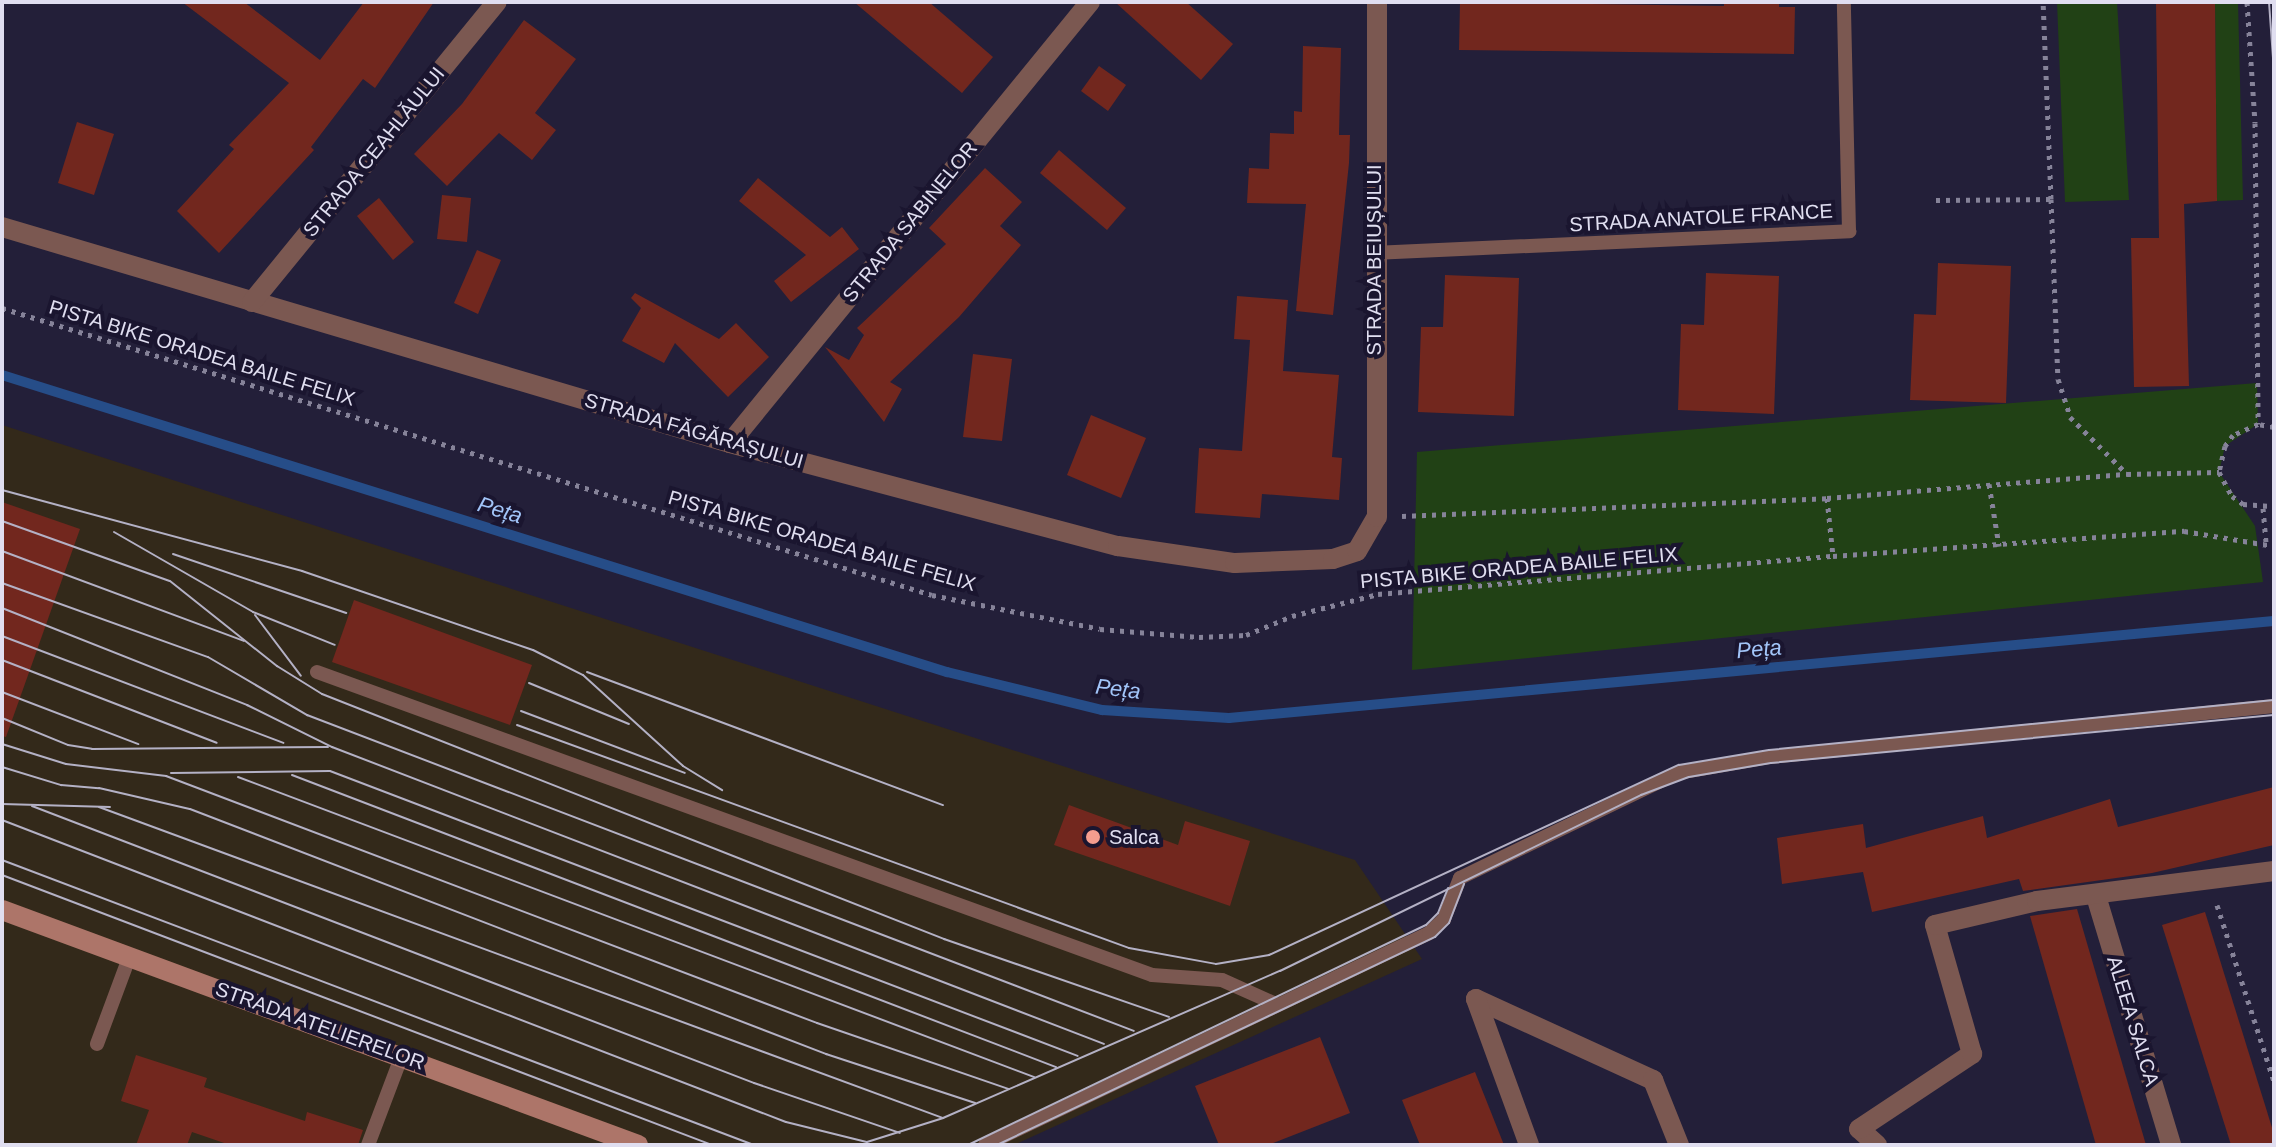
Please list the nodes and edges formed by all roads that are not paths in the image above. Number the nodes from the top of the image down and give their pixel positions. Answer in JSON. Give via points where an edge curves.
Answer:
{"nodes":[{"id":1,"x":497,"y":2,"type":"edge"},
{"id":2,"x":1090,"y":2,"type":"edge"},
{"id":3,"x":1377,"y":2,"type":"edge"},
{"id":4,"x":1844,"y":2,"type":"edge"},
{"id":5,"x":2,"y":227,"type":"edge"},
{"id":6,"x":1373,"y":253,"type":"junction"},
{"id":7,"x":252,"y":302,"type":"junction"},
{"id":8,"x":730,"y":443,"type":"junction"},
{"id":9,"x":1377,"y":517,"type":"joint"},
{"id":10,"x":317,"y":672,"type":"dead end"},
{"id":11,"x":2274,"y":706,"type":"edge"},
{"id":12,"x":2274,"y":871,"type":"edge"},
{"id":13,"x":2096,"y":896,"type":"junction"},
{"id":14,"x":2,"y":910,"type":"edge"},
{"id":15,"x":129,"y":958,"type":"junction"},
{"id":16,"x":1278,"y":1005,"type":"junction"},
{"id":17,"x":97,"y":1044,"type":"dead end"},
{"id":18,"x":402,"y":1055,"type":"junction"},
{"id":19,"x":368,"y":1145,"type":"edge"},
{"id":20,"x":638,"y":1145,"type":"edge"},
{"id":21,"x":985,"y":1145,"type":"edge"},
{"id":22,"x":1529,"y":1145,"type":"edge"},
{"id":23,"x":1679,"y":1145,"type":"edge"},
{"id":24,"x":1877,"y":1145,"type":"edge"},
{"id":25,"x":2171,"y":1145,"type":"edge"}],
"edges":[{"from":1,"to":7,"type":"street","name":"STRADA CEAHLĂULUI"},
{"from":2,"to":8,"type":"street","name":"STRADA SABINELOR"},
{"from":3,"to":6,"type":"street","name":"STRADA BEIUȘULUI"},
{"from":4,"to":6,"type":"lane","name":"STRADA ANATOLE FRANCE","via":[[1849,231]]},
{"from":5,"to":7,"type":"street","name":"STRADA FĂGĂRAȘULUI"},
{"from":6,"to":9,"type":"street","name":"STRADA BEIUȘULUI"},
{"from":7,"to":8,"type":"street","name":"STRADA FĂGĂRAȘULUI"},
{"from":8,"to":9,"type":"street","name":"STRADA FĂGĂRAȘULUI","via":[[1176,557],[1235,563],[1333,559],[1357,551]]},
{"from":10,"to":16,"type":"lane","via":[[1152,975],[1222,980]]},
{"from":11,"to":16,"type":"lane","via":[[1769,757],[1677,773],[1460,878],[1439,927]]},
{"from":12,"to":13,"type":"street"},
{"from":13,"to":24,"type":"street","via":[[2037,901],[1935,925],[1972,1054],[1859,1129]]},
{"from":13,"to":25,"type":"street","name":"ALEEA SALCA"},
{"from":14,"to":15,"type":"main road","name":"STRADA ATELIERELOR"},
{"from":15,"to":17,"type":"lane"},
{"from":15,"to":18,"type":"main road","name":"STRADA ATELIERELOR"},
{"from":16,"to":21,"type":"lane"},
{"from":18,"to":19,"type":"lane"},
{"from":18,"to":20,"type":"main road","name":"STRADA ATELIERELOR"},
{"from":22,"to":23,"type":"street","via":[[1476,999],[1653,1080]]}]}
